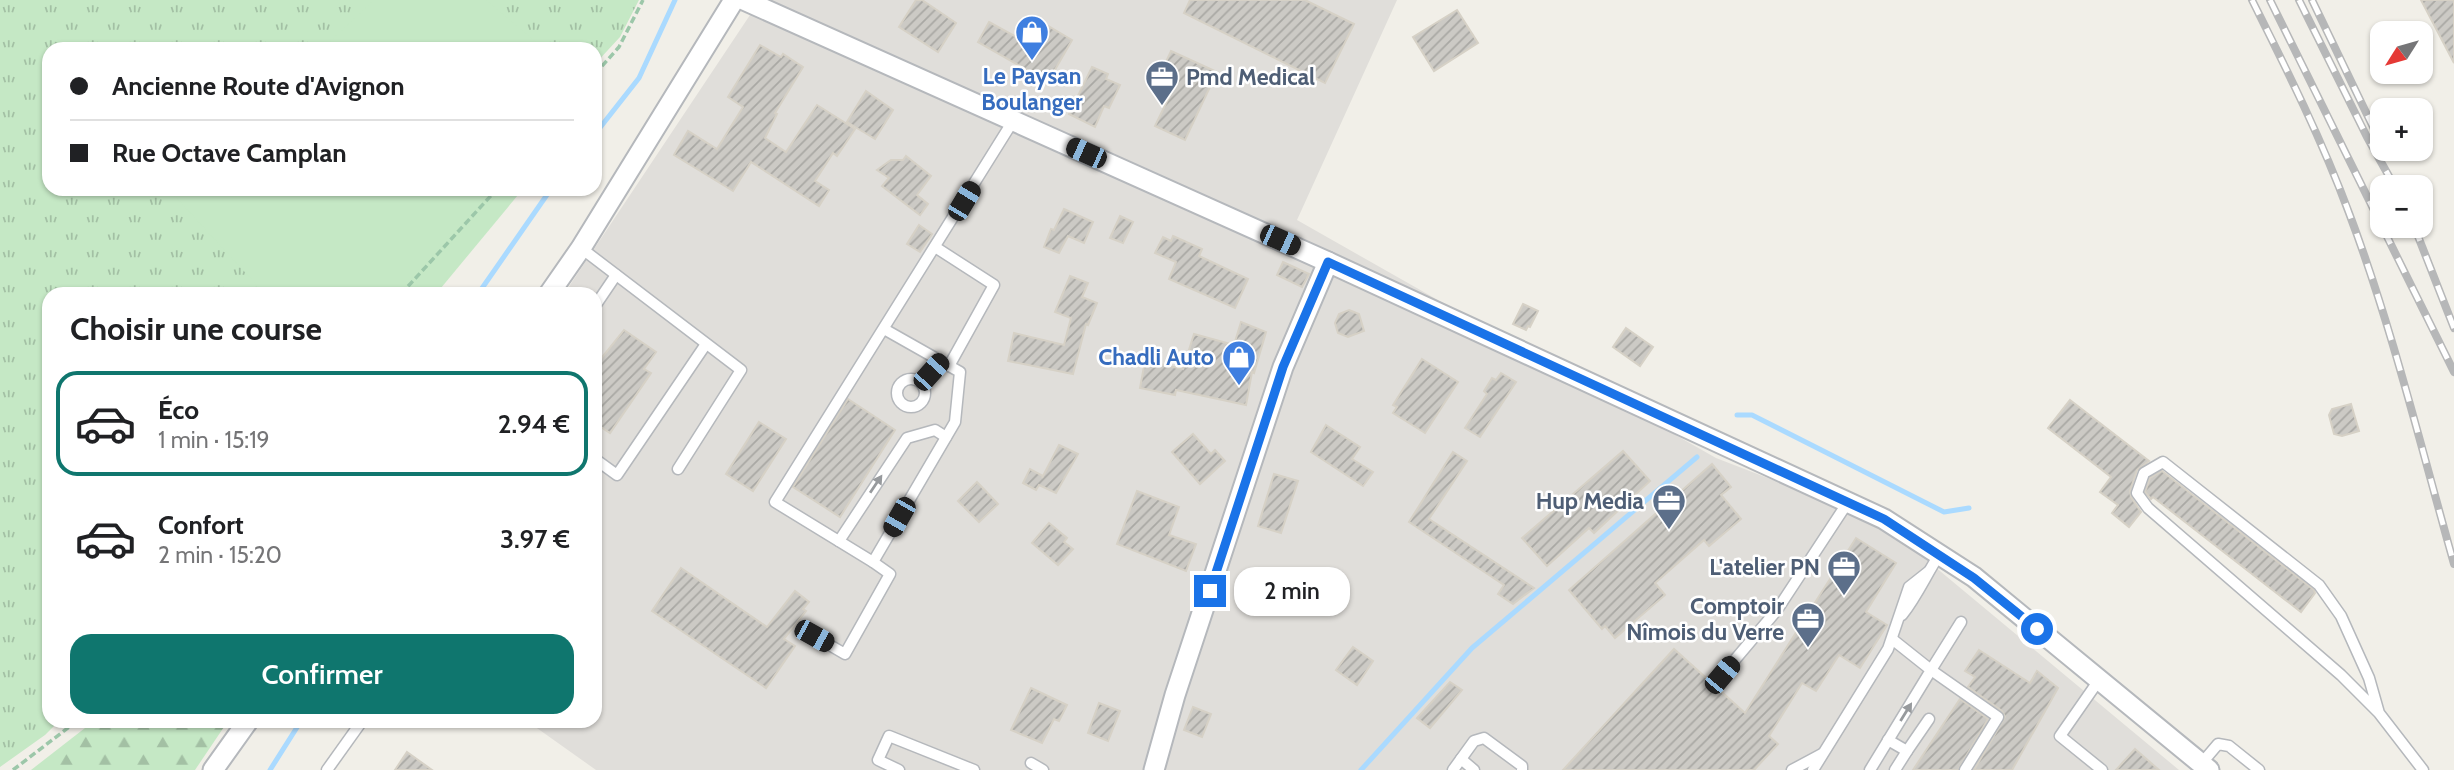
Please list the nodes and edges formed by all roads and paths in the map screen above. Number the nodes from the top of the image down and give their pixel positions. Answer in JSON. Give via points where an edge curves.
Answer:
{"nodes":[{"id":1,"x":643,"y":0,"type":"edge"},
{"id":2,"x":734,"y":0,"type":"edge"},
{"id":3,"x":744,"y":0,"type":"edge"},
{"id":4,"x":602,"y":66,"type":"edge"},
{"id":5,"x":1013,"y":121,"type":"junction"},
{"id":6,"x":492,"y":196,"type":"edge"},
{"id":7,"x":936,"y":247,"type":"junction"},
{"id":8,"x":581,"y":248,"type":"junction"},
{"id":9,"x":1328,"y":262,"type":"junction"},
{"id":10,"x":616,"y":275,"type":"junction"},
{"id":11,"x":407,"y":287,"type":"edge"},
{"id":12,"x":554,"y":287,"type":"edge"},
{"id":13,"x":602,"y":296,"type":"edge"},
{"id":14,"x":884,"y":329,"type":"junction"},
{"id":15,"x":706,"y":344,"type":"junction"},
{"id":16,"x":945,"y":364,"type":"junction"},
{"id":17,"x":921,"y":383,"type":"dead end"},
{"id":18,"x":946,"y":438,"type":"junction"},
{"id":19,"x":602,"y":464,"type":"edge"},
{"id":20,"x":678,"y":469,"type":"dead end"},
{"id":21,"x":1848,"y":502,"type":"junction"},
{"id":22,"x":839,"y":541,"type":"junction"},
{"id":23,"x":1939,"y":555,"type":"junction"},
{"id":24,"x":873,"y":562,"type":"junction"},
{"id":25,"x":1961,"y":622,"type":"dead end"},
{"id":26,"x":814,"y":636,"type":"dead end"},
{"id":27,"x":1892,"y":639,"type":"junction"},
{"id":28,"x":1931,"y":670,"type":"junction"},
{"id":29,"x":1722,"y":675,"type":"dead end"},
{"id":30,"x":2099,"y":680,"type":"junction"},
{"id":31,"x":2379,"y":713,"type":"junction"},
{"id":32,"x":1929,"y":719,"type":"dead end"},
{"id":33,"x":68,"y":728,"type":"edge"},
{"id":34,"x":243,"y":728,"type":"edge"},
{"id":35,"x":357,"y":728,"type":"edge"},
{"id":36,"x":1888,"y":740,"type":"junction"},
{"id":37,"x":1907,"y":751,"type":"junction"},
{"id":38,"x":1823,"y":754,"type":"junction"},
{"id":39,"x":1461,"y":759,"type":"junction"},
{"id":40,"x":1031,"y":763,"type":"dead end"},
{"id":41,"x":2205,"y":767,"type":"edge"},
{"id":42,"x":13,"y":770,"type":"edge"},
{"id":43,"x":213,"y":770,"type":"edge"},
{"id":44,"x":327,"y":770,"type":"edge"},
{"id":45,"x":899,"y":770,"type":"edge"},
{"id":46,"x":974,"y":770,"type":"edge"},
{"id":47,"x":1043,"y":770,"type":"edge"},
{"id":48,"x":1154,"y":770,"type":"edge"},
{"id":49,"x":1453,"y":770,"type":"edge"},
{"id":50,"x":1475,"y":770,"type":"edge"},
{"id":51,"x":1522,"y":770,"type":"edge"},
{"id":52,"x":1792,"y":770,"type":"edge"},
{"id":53,"x":1813,"y":770,"type":"edge"},
{"id":54,"x":1870,"y":770,"type":"edge"},
{"id":55,"x":1895,"y":770,"type":"edge"},
{"id":56,"x":1965,"y":770,"type":"edge"},
{"id":57,"x":2102,"y":770,"type":"edge"},
{"id":58,"x":2259,"y":770,"type":"edge"},
{"id":59,"x":2423,"y":770,"type":"edge"}],
"edges":[{"from":1,"to":4,"type":"path","via":[[619,47]]},
{"from":2,"to":8,"type":"street"},
{"from":3,"to":5,"type":"street"},
{"from":5,"to":7,"type":"lane"},
{"from":5,"to":9,"type":"street"},
{"from":6,"to":11,"type":"path"},
{"from":7,"to":14,"type":"lane"},
{"from":7,"to":16,"type":"lane","via":[[994,285]]},
{"from":8,"to":10,"type":"lane"},
{"from":8,"to":12,"type":"street"},
{"from":9,"to":21,"type":"street"},
{"from":9,"to":48,"type":"street","via":[[1283,367]]},
{"from":10,"to":13,"type":"lane"},
{"from":10,"to":15,"type":"lane"},
{"from":14,"to":16,"type":"lane"},
{"from":14,"to":22,"type":"lane","via":[[775,502]]},
{"from":15,"to":19,"type":"lane","via":[[617,475]]},
{"from":15,"to":20,"type":"lane","via":[[741,370]]},
{"from":16,"to":17,"type":"lane"},
{"from":16,"to":18,"type":"lane","via":[[960,372],[955,422]]},
{"from":22,"to":18,"type":"lane","one_way":true,"via":[[907,438],[935,430]]},
{"from":18,"to":24,"type":"lane"},
{"from":21,"to":23,"type":"street"},
{"from":21,"to":29,"type":"lane","via":[[1777,610]]},
{"from":22,"to":24,"type":"lane"},
{"from":23,"to":27,"type":"lane","via":[[1897,621]]},
{"from":23,"to":30,"type":"street"},
{"from":24,"to":26,"type":"lane","via":[[890,574],[845,653]]},
{"from":25,"to":28,"type":"lane"},
{"from":27,"to":28,"type":"lane"},
{"from":27,"to":38,"type":"lane"},
{"from":36,"to":28,"type":"lane","one_way":true},
{"from":28,"to":56,"type":"lane","via":[[1998,717]]},
{"from":30,"to":41,"type":"street"},
{"from":30,"to":57,"type":"lane","via":[[2060,736]]},
{"from":31,"to":31,"type":"lane","via":[[2341,616],[2319,585],[2163,462],[2144,473],[2137,493],[2148,508],[2341,674]]},
{"from":31,"to":59,"type":"lane"},
{"from":32,"to":37,"type":"lane"},
{"from":33,"to":42,"type":"path"},
{"from":34,"to":43,"type":"street"},
{"from":35,"to":44,"type":"lane"},
{"from":36,"to":37,"type":"lane"},
{"from":36,"to":54,"type":"lane"},
{"from":37,"to":55,"type":"lane"},
{"from":38,"to":52,"type":"lane"},
{"from":38,"to":53,"type":"lane"},
{"from":39,"to":49,"type":"lane"},
{"from":39,"to":50,"type":"lane"},
{"from":39,"to":51,"type":"lane","via":[[1474,741],[1484,738]]},
{"from":40,"to":47,"type":"lane"},
{"from":41,"to":58,"type":"lane","via":[[2218,744],[2229,746]]},
{"from":45,"to":46,"type":"lane","via":[[878,760],[888,736]]}]}
